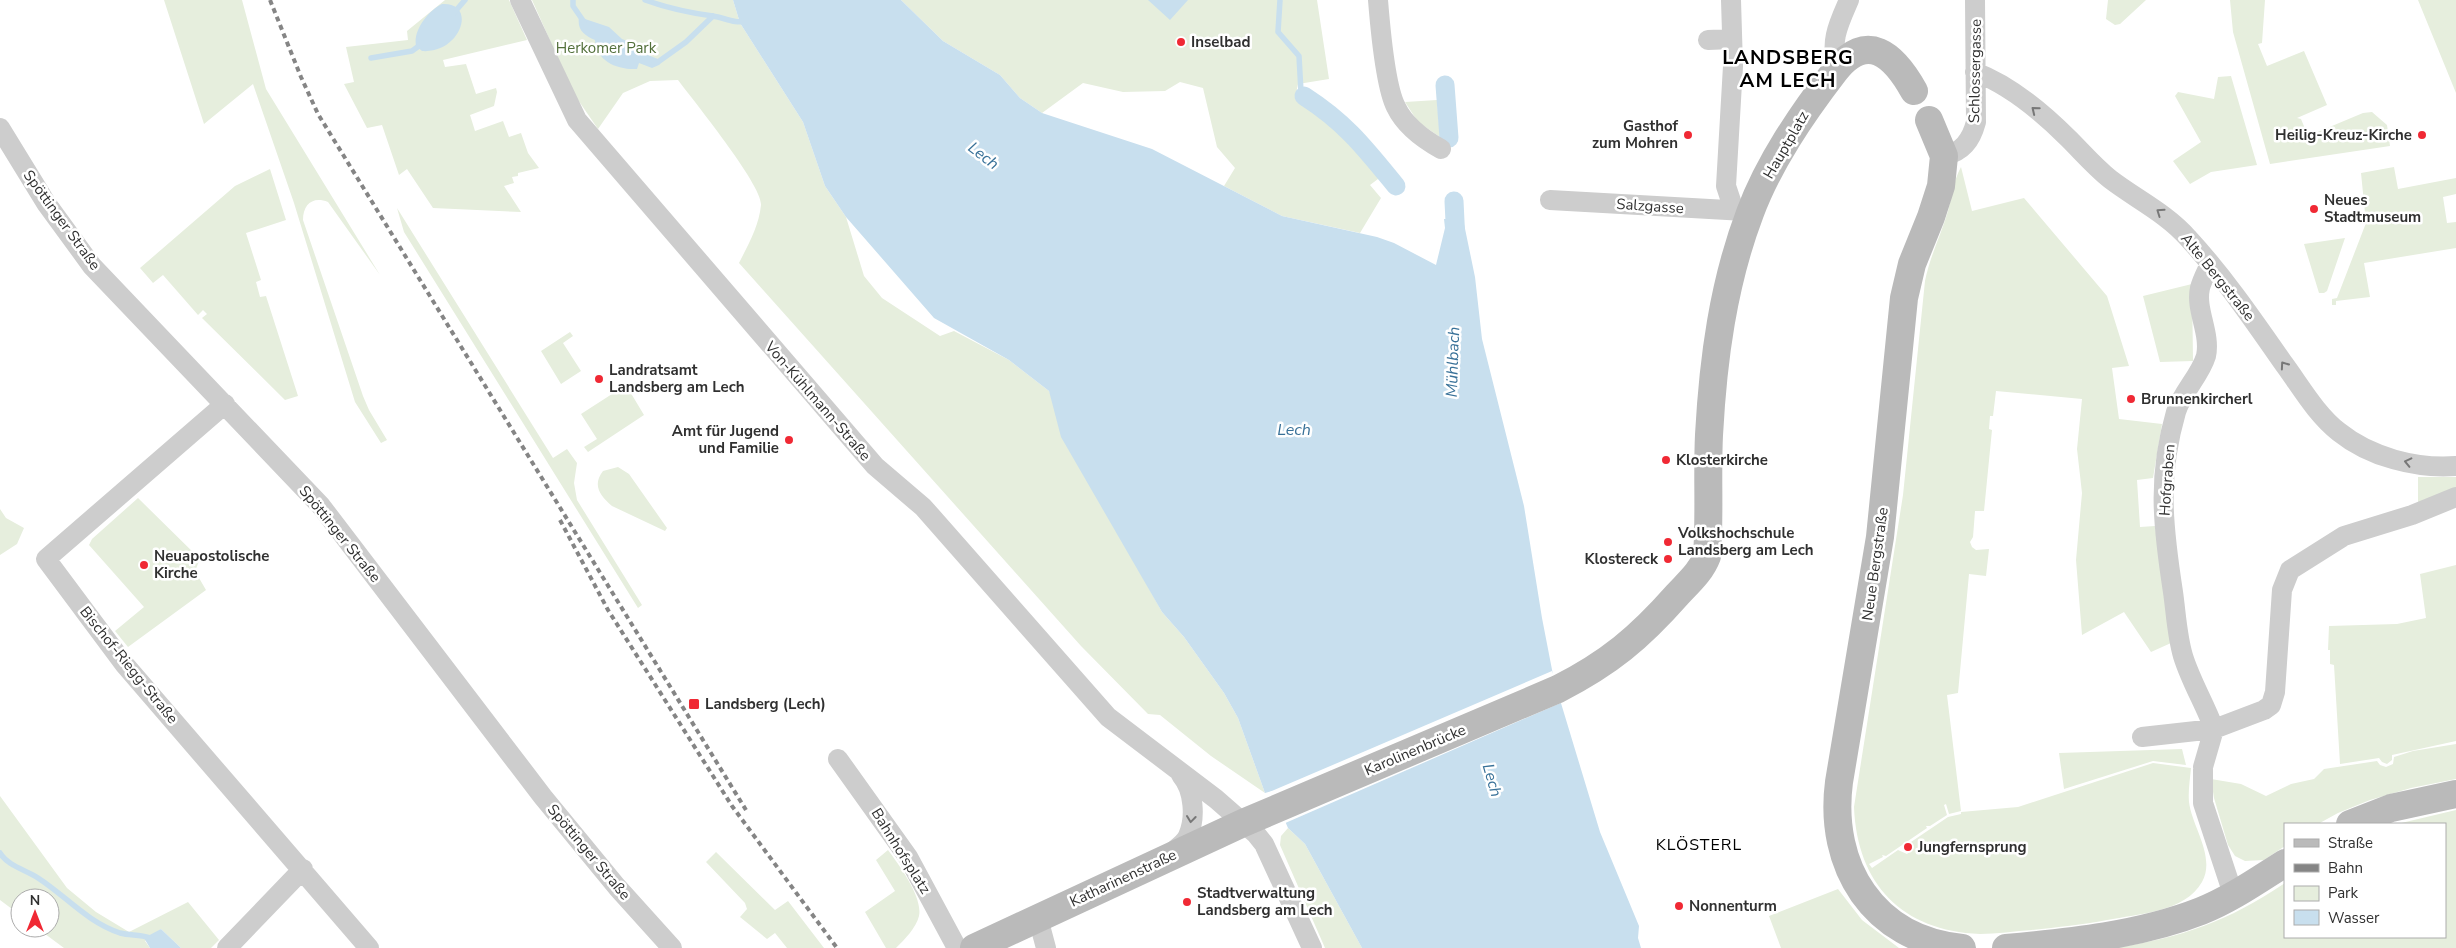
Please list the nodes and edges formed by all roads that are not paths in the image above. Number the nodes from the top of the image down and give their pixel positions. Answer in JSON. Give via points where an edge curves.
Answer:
{"nodes":[{"id":1,"x":520,"y":0,"type":"edge"},
{"id":2,"x":1378,"y":0,"type":"edge"},
{"id":3,"x":1731,"y":0,"type":"edge"},
{"id":4,"x":1849,"y":0,"type":"edge"},
{"id":5,"x":1975,"y":0,"type":"edge"},
{"id":6,"x":1732,"y":39,"type":"junction"},
{"id":7,"x":1708,"y":40,"type":"dead end"},
{"id":8,"x":1838,"y":67,"type":"junction"},
{"id":9,"x":1975,"y":72,"type":"junction"},
{"id":10,"x":1914,"y":91,"type":"dead end"},
{"id":11,"x":1928,"y":120,"type":"dead end"},
{"id":12,"x":0,"y":128,"type":"edge"},
{"id":13,"x":1441,"y":149,"type":"dead end"},
{"id":14,"x":1944,"y":156,"type":"junction"},
{"id":15,"x":1550,"y":200,"type":"dead end"},
{"id":16,"x":1742,"y":211,"type":"junction"},
{"id":17,"x":2210,"y":264,"type":"junction"},
{"id":18,"x":225,"y":404,"type":"junction"},
{"id":19,"x":2456,"y":466,"type":"edge"},
{"id":20,"x":2456,"y":497,"type":"edge"},
{"id":21,"x":1558,"y":689,"type":"joint"},
{"id":22,"x":2214,"y":729,"type":"junction"},
{"id":23,"x":2142,"y":737,"type":"dead end"},
{"id":24,"x":838,"y":759,"type":"dead end"},
{"id":25,"x":1167,"y":761,"type":"junction"},
{"id":26,"x":2456,"y":794,"type":"edge"},
{"id":27,"x":1272,"y":810,"type":"joint"},
{"id":28,"x":1243,"y":823,"type":"junction"},
{"id":29,"x":2353,"y":823,"type":"edge"},
{"id":30,"x":1166,"y":857,"type":"junction"},
{"id":31,"x":2284,"y":864,"type":"edge"},
{"id":32,"x":303,"y":869,"type":"junction"},
{"id":33,"x":2233,"y":894,"type":"junction"},
{"id":34,"x":1038,"y":918,"type":"junction"},
{"id":35,"x":227,"y":948,"type":"edge"},
{"id":36,"x":369,"y":948,"type":"edge"},
{"id":37,"x":672,"y":948,"type":"edge"},
{"id":38,"x":957,"y":948,"type":"edge"},
{"id":39,"x":974,"y":948,"type":"edge"},
{"id":40,"x":1046,"y":948,"type":"edge"},
{"id":41,"x":1312,"y":948,"type":"edge"},
{"id":42,"x":1962,"y":948,"type":"edge"},
{"id":43,"x":2006,"y":948,"type":"edge"}],
"edges":[{"from":1,"to":25,"type":"street","name":"Von-Kühlmann-Straße","via":[[577,120],[625,177],[875,466],[923,507],[1108,717]]},
{"from":2,"to":13,"type":"street","via":[[1389,82],[1396,108],[1416,133]]},
{"from":3,"to":6,"type":"street"},
{"from":4,"to":8,"type":"street","via":[[1835,36],[1833,49]]},
{"from":5,"to":9,"type":"street","name":"Schlossergasse"},
{"from":6,"to":7,"type":"street"},
{"from":6,"to":16,"type":"street","via":[[1726,186]]},
{"from":8,"to":10,"type":"main road","name":"Hauptplatz","via":[[1854,52],[1875,51],[1892,59]]},
{"from":8,"to":16,"type":"main road","name":"Hauptplatz","via":[[1812,101]]},
{"from":9,"to":14,"type":"street","name":"Schlossergasse","via":[[1976,122],[1973,133],[1956,153]]},
{"from":17,"to":9,"type":"street","name":"Alte Bergstraße","one_way":true,"via":[[2169,219],[2106,176],[2068,138],[2002,84]]},
{"from":11,"to":14,"type":"main road"},
{"from":12,"to":18,"type":"street","name":"Spöttinger Straße","via":[[46,203],[92,266]]},
{"from":14,"to":42,"type":"main road","name":"Neue Bergstraße","via":[[1938,198],[1912,264],[1904,298],[1881,528],[1839,782],[1836,822],[1850,872],[1870,904],[1908,932],[1940,945]]},
{"from":15,"to":16,"type":"street","name":"Salzgasse"},
{"from":16,"to":21,"type":"main road","name":"Hauptplatz","via":[[1721,314],[1709,436],[1708,549],[1704,563],[1632,643],[1606,663]]},
{"from":19,"to":17,"type":"street","name":"Alte Bergstraße","one_way":true,"via":[[2431,466],[2390,457],[2357,444],[2337,430],[2315,408]]},
{"from":17,"to":22,"type":"street","name":"Hofgraben","via":[[2199,297],[2206,339],[2205,358],[2176,411],[2168,444],[2162,499],[2180,646]]},
{"from":18,"to":32,"type":"street","name":"Bischof-Riegg-Straße","via":[[46,558],[125,665]]},
{"from":18,"to":37,"type":"street","name":"Spöttinger Straße","via":[[321,506],[543,796]]},
{"from":20,"to":22,"type":"street","via":[[2412,515],[2344,536],[2290,570],[2282,590],[2275,692],[2270,705]]},
{"from":21,"to":27,"type":"main road","name":"Karolinenbrücke"},
{"from":22,"to":23,"type":"street"},
{"from":22,"to":33,"type":"street","via":[[2203,768],[2203,803]]},
{"from":24,"to":38,"type":"street","name":"Bahnhofsplatz","via":[[908,857]]},
{"from":25,"to":28,"type":"street","name":"Von-Kühlmann-Straße"},
{"from":25,"to":30,"type":"street","name":"Von-Kühlmann-Straße","one_way":true,"via":[[1188,786],[1192,814],[1188,836]]},
{"from":26,"to":29,"type":"main road","via":[[2391,808]]},
{"from":27,"to":28,"type":"main road","name":"Katharinenstraße"},
{"from":28,"to":30,"type":"main road","name":"Katharinenstraße"},
{"from":28,"to":41,"type":"street","name":"Von-Kühlmann-Straße","via":[[1264,844]]},
{"from":30,"to":34,"type":"main road","name":"Katharinenstraße"},
{"from":31,"to":33,"type":"main road"},
{"from":32,"to":35,"type":"street"},
{"from":32,"to":36,"type":"street","name":"Bischof-Riegg-Straße"},
{"from":33,"to":43,"type":"main road","via":[[2204,910],[2168,923],[2128,932]]},
{"from":34,"to":39,"type":"main road","name":"Katharinenstraße"},
{"from":34,"to":40,"type":"street"}]}
